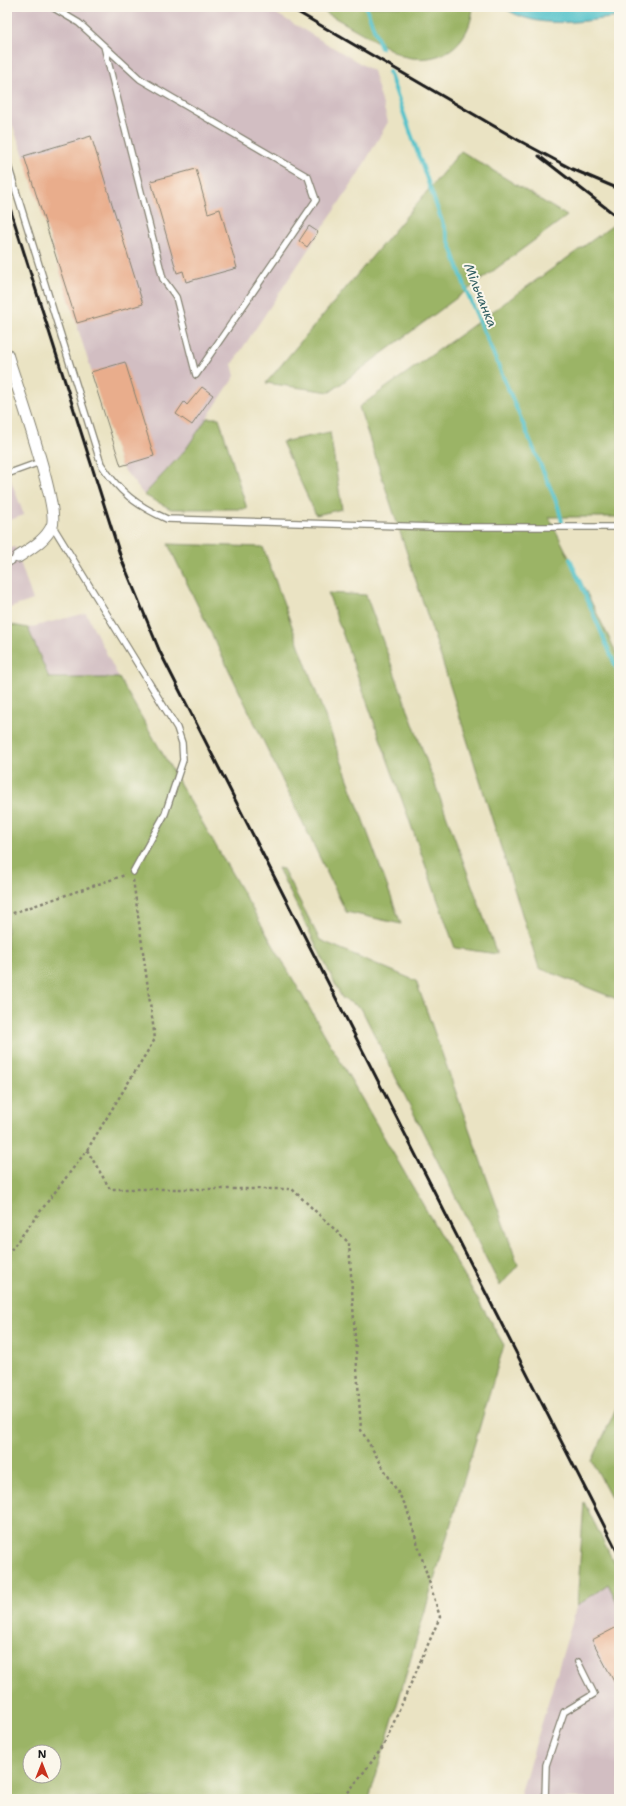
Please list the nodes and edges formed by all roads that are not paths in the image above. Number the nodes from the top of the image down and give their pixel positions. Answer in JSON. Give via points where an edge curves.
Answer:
{"nodes":[{"id":1,"x":52,"y":7,"type":"edge"},
{"id":2,"x":104,"y":46,"type":"junction"},
{"id":3,"x":7,"y":162,"type":"edge"},
{"id":4,"x":7,"y":354,"type":"edge"},
{"id":5,"x":40,"y":462,"type":"junction"},
{"id":6,"x":7,"y":474,"type":"edge"},
{"id":7,"x":52,"y":526,"type":"junction"},
{"id":8,"x":619,"y":527,"type":"edge"},
{"id":9,"x":18,"y":557,"type":"joint"},
{"id":10,"x":7,"y":564,"type":"edge"},
{"id":11,"x":132,"y":872,"type":"road end"},
{"id":12,"x":578,"y":1662,"type":"dead end"},
{"id":13,"x":546,"y":1799,"type":"edge"}],
"edges":[{"from":1,"to":2,"type":"lane","via":[[79,24]]},
{"from":2,"to":2,"type":"lane","via":[[140,79],[308,177],[316,200],[196,375],[176,297],[163,279]]},
{"from":3,"to":8,"type":"lane","via":[[101,464],[114,484],[149,511],[167,518],[183,519],[434,527]]},
{"from":4,"to":5,"type":"street"},
{"from":5,"to":6,"type":"lane"},
{"from":5,"to":7,"type":"street","via":[[52,510]]},
{"from":7,"to":9,"type":"street","via":[[45,537]]},
{"from":7,"to":11,"type":"lane","via":[[177,728],[182,743],[183,760],[165,814]]},
{"from":9,"to":10,"type":"lane"},
{"from":12,"to":13,"type":"lane","via":[[594,1694],[564,1712],[546,1764]]}]}
